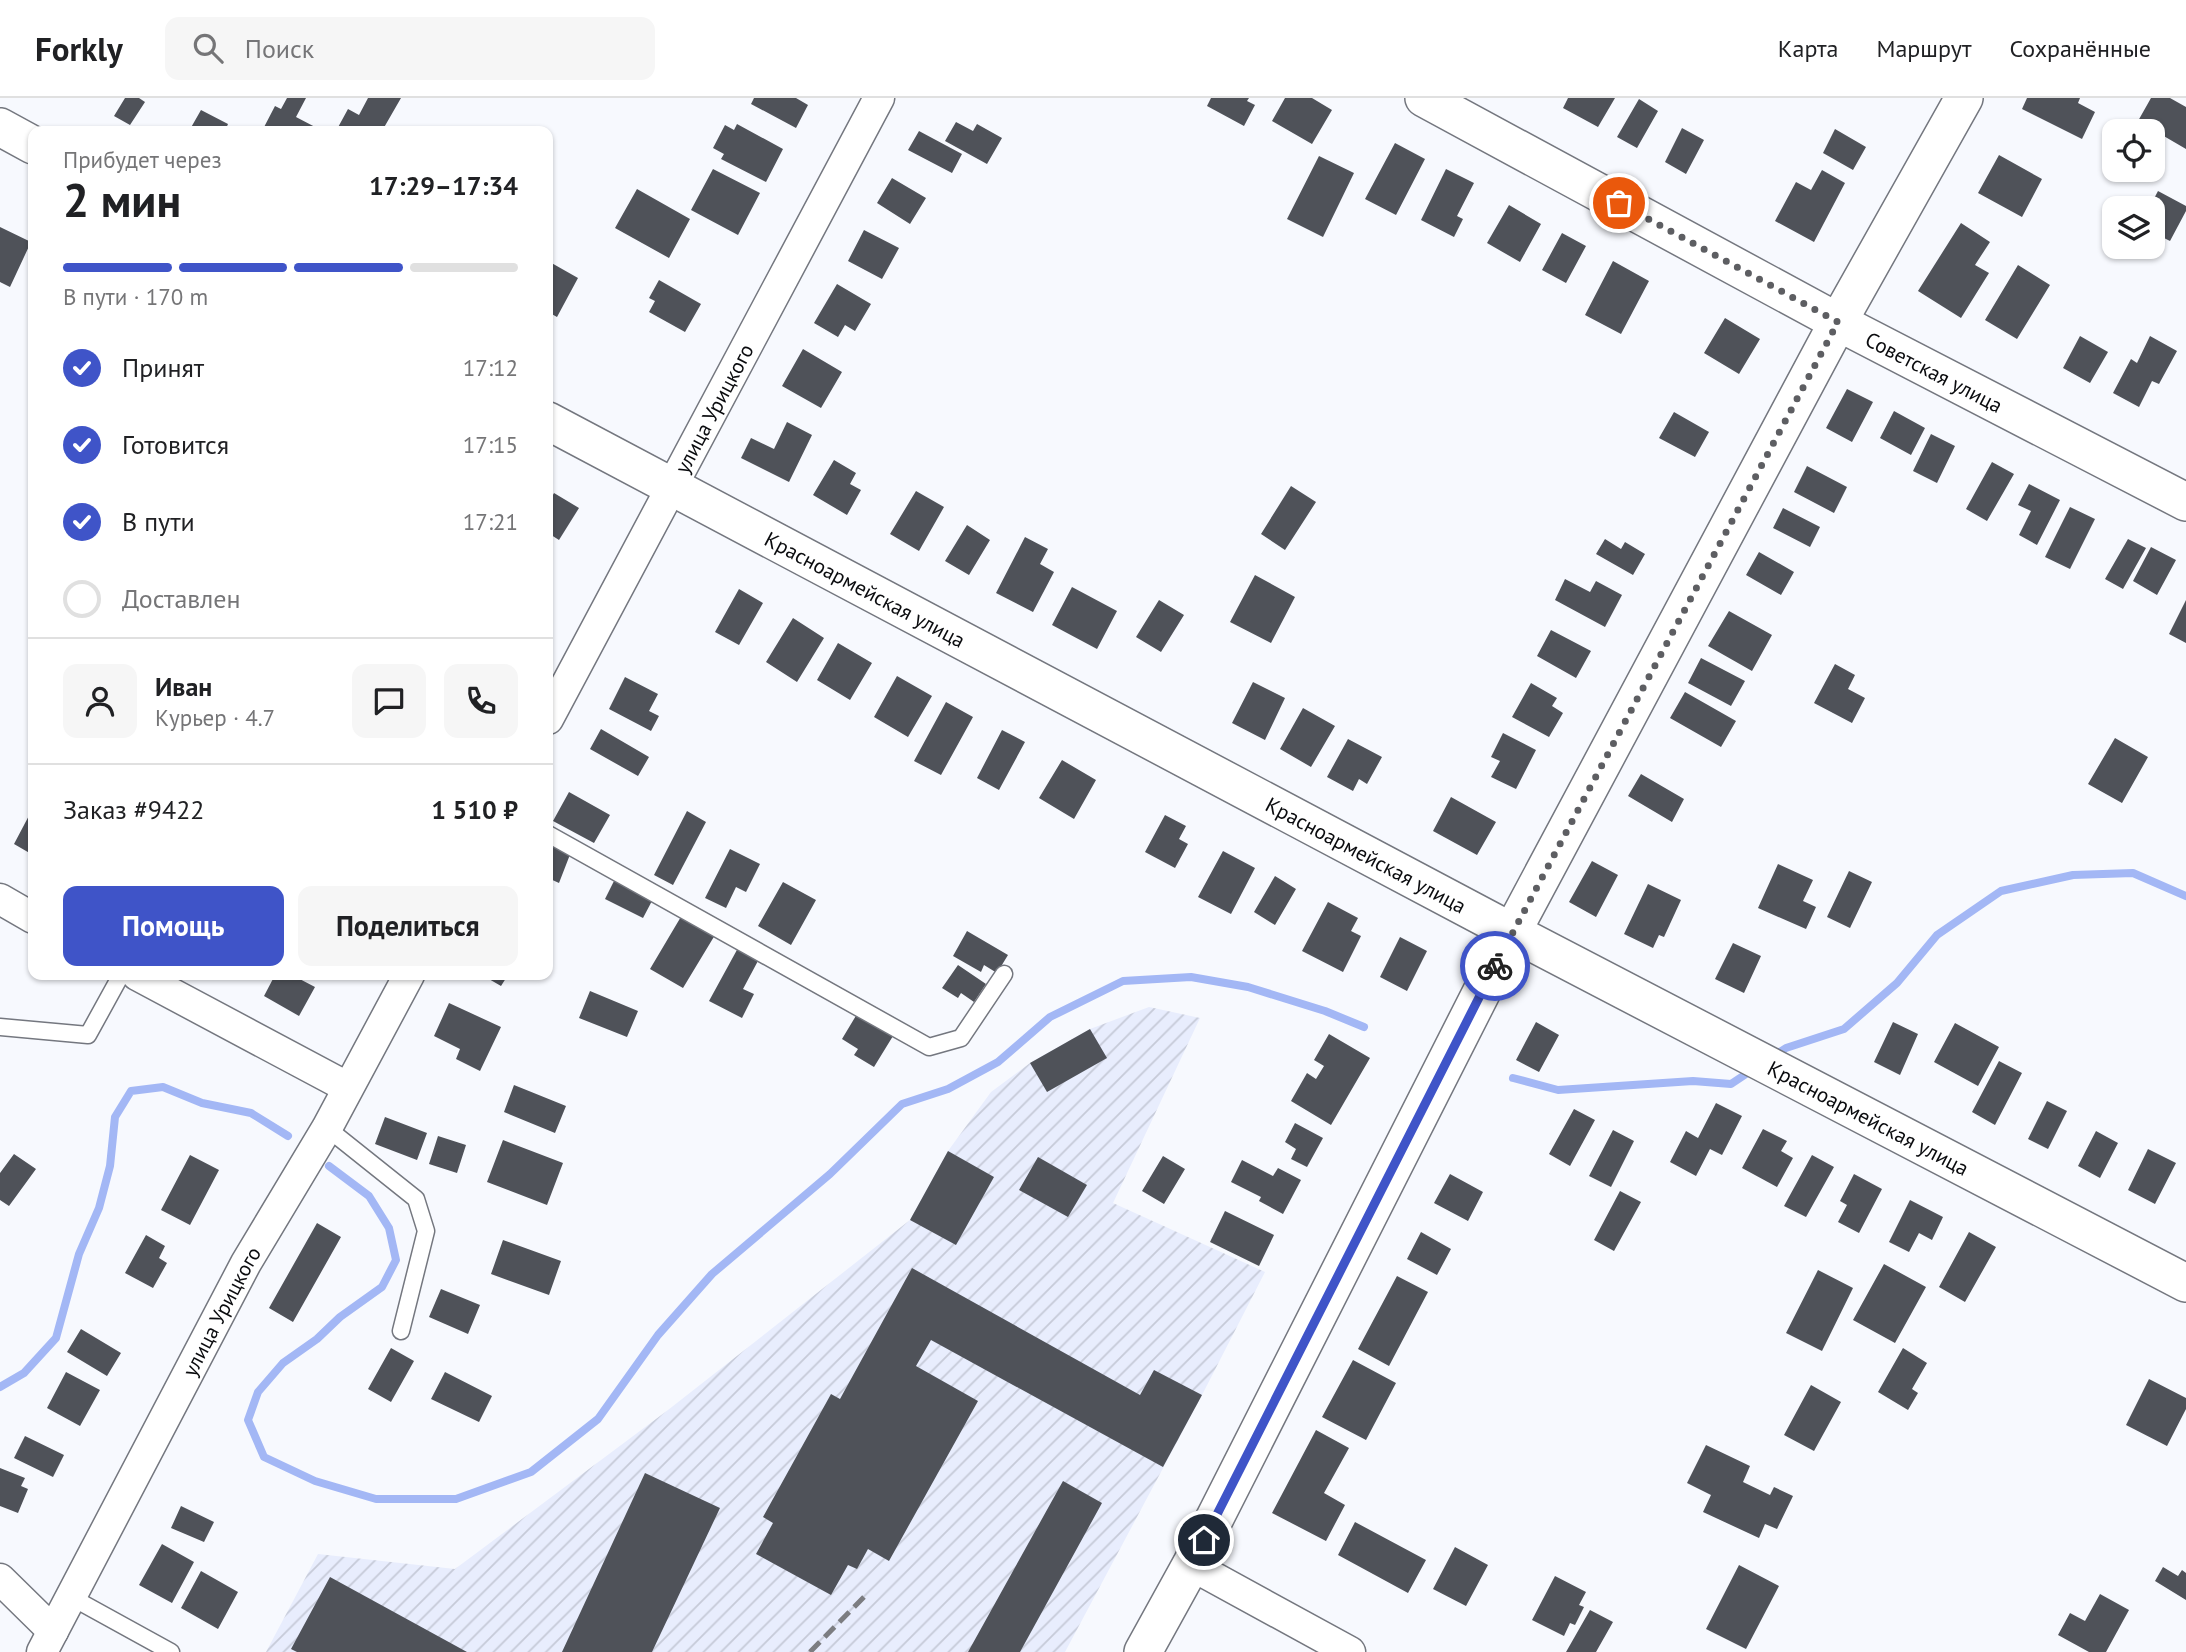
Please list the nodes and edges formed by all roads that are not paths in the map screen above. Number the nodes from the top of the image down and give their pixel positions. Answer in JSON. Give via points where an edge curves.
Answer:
{"nodes":[{"id":1,"x":879,"y":98,"type":"edge"},
{"id":2,"x":1424,"y":98,"type":"edge"},
{"id":3,"x":1964,"y":98,"type":"edge"},
{"id":4,"x":0,"y":127,"type":"edge"},
{"id":5,"x":28,"y":142,"type":"edge"},
{"id":6,"x":1838,"y":322,"type":"junction"},
{"id":7,"x":553,"y":424,"type":"edge"},
{"id":8,"x":672,"y":488,"type":"junction"},
{"id":9,"x":2186,"y":502,"type":"edge"},
{"id":10,"x":553,"y":710,"type":"edge"},
{"id":11,"x":553,"y":837,"type":"edge"},
{"id":12,"x":0,"y":899,"type":"edge"},
{"id":13,"x":28,"y":915,"type":"edge"},
{"id":14,"x":1512,"y":932,"type":"junction"},
{"id":15,"x":1004,"y":974,"type":"dead end"},
{"id":16,"x":118,"y":980,"type":"edge"},
{"id":17,"x":146,"y":980,"type":"edge"},
{"id":18,"x":406,"y":980,"type":"edge"},
{"id":19,"x":0,"y":1027,"type":"edge"},
{"id":20,"x":347,"y":1087,"type":"junction"},
{"id":21,"x":327,"y":1128,"type":"junction"},
{"id":22,"x":2186,"y":1283,"type":"edge"},
{"id":23,"x":401,"y":1331,"type":"dead end"},
{"id":24,"x":1191,"y":1565,"type":"junction"},
{"id":25,"x":0,"y":1579,"type":"edge"},
{"id":26,"x":71,"y":1597,"type":"junction"},
{"id":27,"x":48,"y":1642,"type":"edge"},
{"id":28,"x":171,"y":1652,"type":"edge"},
{"id":29,"x":1143,"y":1652,"type":"edge"},
{"id":30,"x":1350,"y":1652,"type":"edge"}],
"edges":[{"from":1,"to":8,"type":"street","name":"улица Урицкого"},
{"from":2,"to":6,"type":"street","name":"Советская улица"},
{"from":3,"to":6,"type":"street"},
{"from":4,"to":5,"type":"street"},
{"from":6,"to":9,"type":"street","name":"Советская улица"},
{"from":6,"to":14,"type":"street"},
{"from":7,"to":8,"type":"street","name":"Красноармейская улица"},
{"from":8,"to":10,"type":"street","name":"улица Урицкого"},
{"from":8,"to":14,"type":"street","name":"Красноармейская улица"},
{"from":11,"to":15,"type":"lane","via":[[929,1047],[961,1038]]},
{"from":12,"to":13,"type":"street"},
{"from":14,"to":22,"type":"street","name":"Красноармейская улица"},
{"from":14,"to":24,"type":"street"},
{"from":16,"to":19,"type":"lane","via":[[88,1035]]},
{"from":17,"to":20,"type":"street"},
{"from":18,"to":20,"type":"street","name":"улица Урицкого"},
{"from":20,"to":21,"type":"street","name":"улица Урицкого"},
{"from":21,"to":23,"type":"lane","via":[[416,1199],[426,1231]]},
{"from":21,"to":26,"type":"street","name":"улица Урицкого","via":[[246,1264]]},
{"from":24,"to":29,"type":"street"},
{"from":24,"to":30,"type":"street"},
{"from":25,"to":27,"type":"street"},
{"from":26,"to":27,"type":"street","name":"улица Урицкого"},
{"from":26,"to":28,"type":"lane"}]}
